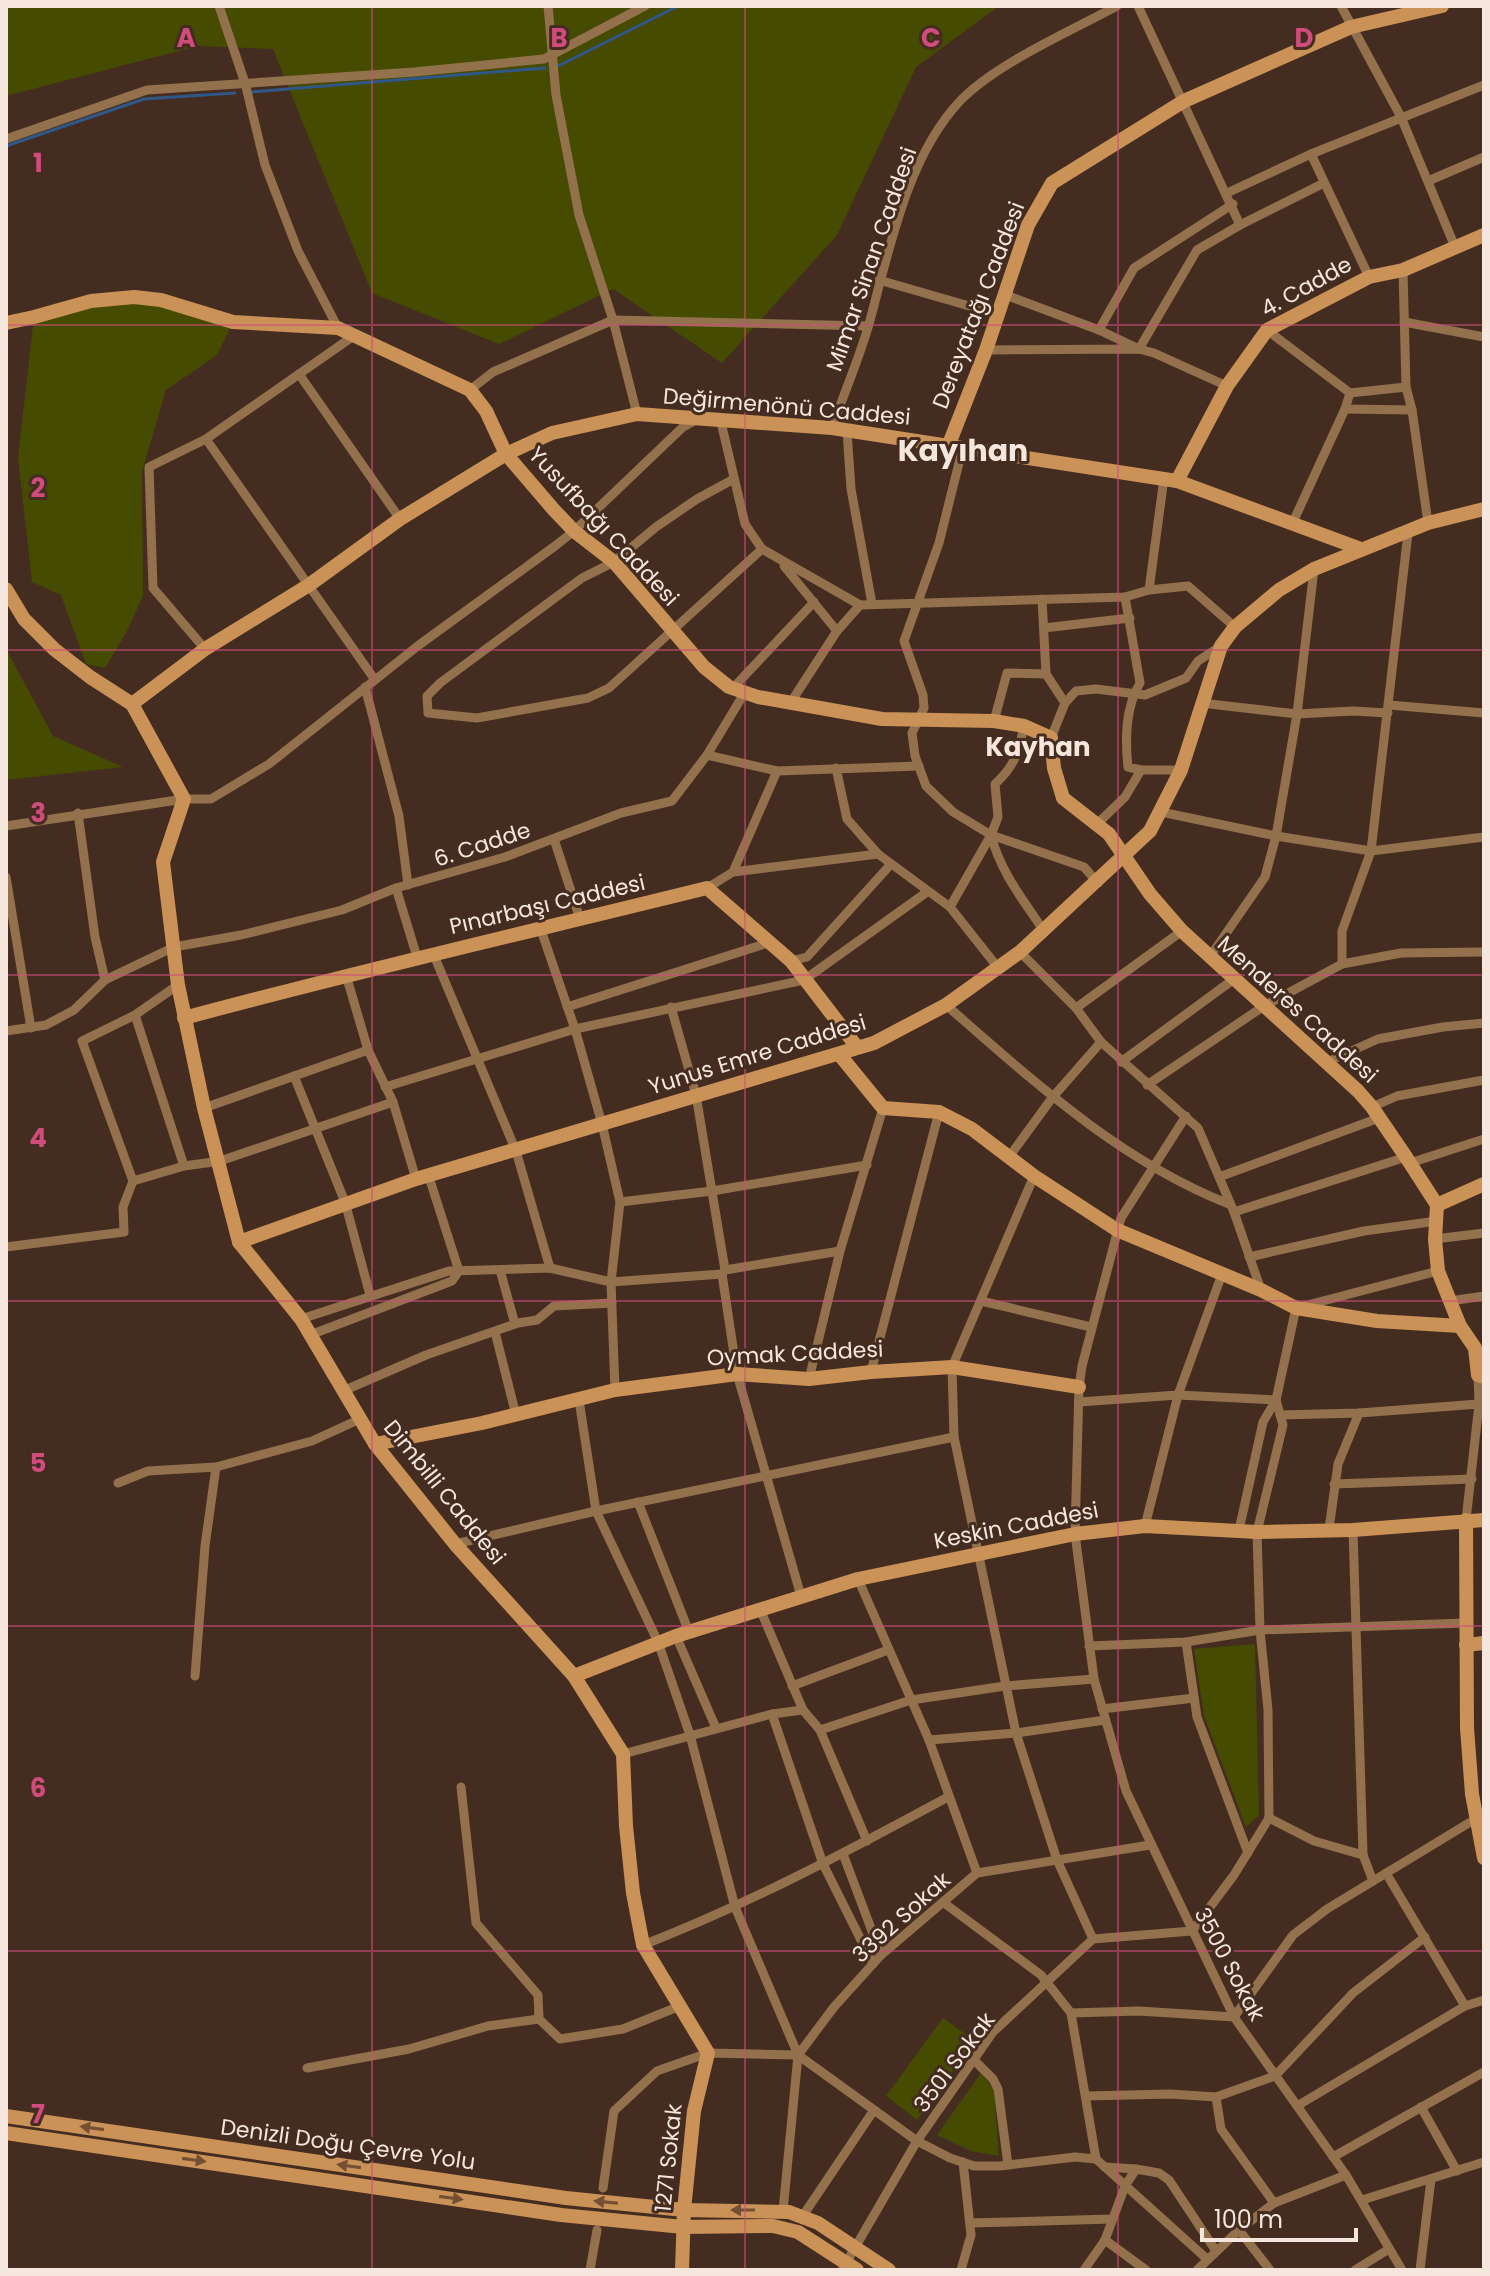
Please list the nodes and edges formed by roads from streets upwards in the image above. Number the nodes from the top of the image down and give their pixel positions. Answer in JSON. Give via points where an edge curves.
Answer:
{"nodes":[{"id":1,"x":219,"y":6,"type":"edge"},
{"id":2,"x":548,"y":6,"type":"edge"},
{"id":3,"x":645,"y":6,"type":"edge"},
{"id":4,"x":1117,"y":6,"type":"edge"},
{"id":5,"x":1138,"y":6,"type":"edge"},
{"id":6,"x":1341,"y":6,"type":"edge"},
{"id":7,"x":1442,"y":6,"type":"edge"},
{"id":8,"x":1351,"y":27,"type":"junction"},
{"id":9,"x":553,"y":56,"type":"junction"},
{"id":10,"x":245,"y":83,"type":"junction"},
{"id":11,"x":1484,"y":85,"type":"edge"},
{"id":12,"x":1184,"y":101,"type":"junction"},
{"id":13,"x":1401,"y":117,"type":"junction"},
{"id":14,"x":6,"y":139,"type":"edge"},
{"id":15,"x":1311,"y":154,"type":"junction"},
{"id":16,"x":1484,"y":157,"type":"edge"},
{"id":17,"x":1428,"y":181,"type":"junction"},
{"id":18,"x":1324,"y":183,"type":"junction"},
{"id":19,"x":1227,"y":193,"type":"junction"},
{"id":20,"x":1233,"y":204,"type":"junction"},
{"id":21,"x":1240,"y":225,"type":"junction"},
{"id":22,"x":1484,"y":235,"type":"edge"},
{"id":23,"x":1455,"y":247,"type":"junction"},
{"id":24,"x":1403,"y":270,"type":"junction"},
{"id":25,"x":1369,"y":277,"type":"junction"},
{"id":26,"x":879,"y":280,"type":"junction"},
{"id":27,"x":1003,"y":294,"type":"junction"},
{"id":28,"x":997,"y":314,"type":"junction"},
{"id":29,"x":613,"y":320,"type":"junction"},
{"id":30,"x":1404,"y":322,"type":"junction"},
{"id":31,"x":6,"y":323,"type":"edge"},
{"id":32,"x":868,"y":326,"type":"junction"},
{"id":33,"x":338,"y":328,"type":"junction"},
{"id":34,"x":1099,"y":330,"type":"junction"},
{"id":35,"x":1267,"y":330,"type":"junction"},
{"id":36,"x":355,"y":335,"type":"junction"},
{"id":37,"x":1484,"y":337,"type":"edge"},
{"id":38,"x":1139,"y":349,"type":"junction"},
{"id":39,"x":986,"y":350,"type":"junction"},
{"id":40,"x":299,"y":374,"type":"junction"},
{"id":41,"x":1227,"y":386,"type":"junction"},
{"id":42,"x":1406,"y":387,"type":"junction"},
{"id":43,"x":470,"y":390,"type":"junction"},
{"id":44,"x":1350,"y":393,"type":"junction"},
{"id":45,"x":1345,"y":409,"type":"junction"},
{"id":46,"x":1412,"y":410,"type":"junction"},
{"id":47,"x":637,"y":414,"type":"junction"},
{"id":48,"x":702,"y":417,"type":"junction"},
{"id":49,"x":720,"y":418,"type":"junction"},
{"id":50,"x":832,"y":428,"type":"junction"},
{"id":51,"x":847,"y":431,"type":"junction"},
{"id":52,"x":206,"y":439,"type":"junction"},
{"id":53,"x":956,"y":446,"type":"junction"},
{"id":54,"x":506,"y":454,"type":"junction"},
{"id":55,"x":1171,"y":479,"type":"junction"},
{"id":56,"x":732,"y":480,"type":"junction"},
{"id":57,"x":1484,"y":509,"type":"edge"},
{"id":58,"x":400,"y":519,"type":"junction"},
{"id":59,"x":1293,"y":522,"type":"junction"},
{"id":60,"x":1428,"y":523,"type":"junction"},
{"id":61,"x":574,"y":531,"type":"junction"},
{"id":62,"x":1408,"y":533,"type":"junction"},
{"id":63,"x":762,"y":549,"type":"junction"},
{"id":64,"x":1361,"y":549,"type":"junction"},
{"id":65,"x":780,"y":560,"type":"junction"},
{"id":66,"x":614,"y":562,"type":"junction"},
{"id":67,"x":1314,"y":569,"type":"junction"},
{"id":68,"x":309,"y":585,"type":"junction"},
{"id":69,"x":6,"y":589,"type":"edge"},
{"id":70,"x":1149,"y":590,"type":"junction"},
{"id":71,"x":1125,"y":597,"type":"junction"},
{"id":72,"x":1042,"y":599,"type":"junction"},
{"id":73,"x":814,"y":602,"type":"junction"},
{"id":74,"x":872,"y":604,"type":"junction"},
{"id":75,"x":917,"y":604,"type":"junction"},
{"id":76,"x":860,"y":605,"type":"junction"},
{"id":77,"x":1130,"y":618,"type":"junction"},
{"id":78,"x":1235,"y":627,"type":"junction"},
{"id":79,"x":1044,"y":628,"type":"junction"},
{"id":80,"x":671,"y":630,"type":"junction"},
{"id":81,"x":837,"y":631,"type":"junction"},
{"id":82,"x":1221,"y":646,"type":"junction"},
{"id":83,"x":205,"y":649,"type":"junction"},
{"id":84,"x":1046,"y":674,"type":"junction"},
{"id":85,"x":375,"y":680,"type":"junction"},
{"id":86,"x":365,"y":687,"type":"junction"},
{"id":87,"x":739,"y":690,"type":"junction"},
{"id":88,"x":1134,"y":694,"type":"junction"},
{"id":89,"x":791,"y":702,"type":"junction"},
{"id":90,"x":1065,"y":703,"type":"junction"},
{"id":91,"x":1201,"y":703,"type":"junction"},
{"id":92,"x":132,"y":704,"type":"junction"},
{"id":93,"x":1389,"y":709,"type":"junction"},
{"id":94,"x":1484,"y":713,"type":"edge"},
{"id":95,"x":1297,"y":714,"type":"junction"},
{"id":96,"x":916,"y":720,"type":"junction"},
{"id":97,"x":994,"y":721,"type":"junction"},
{"id":98,"x":1024,"y":726,"type":"junction"},
{"id":99,"x":1051,"y":738,"type":"junction"},
{"id":100,"x":707,"y":755,"type":"junction"},
{"id":101,"x":919,"y":766,"type":"junction"},
{"id":102,"x":836,"y":768,"type":"junction"},
{"id":103,"x":1141,"y":770,"type":"junction"},
{"id":104,"x":1181,"y":770,"type":"junction"},
{"id":105,"x":777,"y":771,"type":"junction"},
{"id":106,"x":184,"y":799,"type":"junction"},
{"id":107,"x":1161,"y":812,"type":"junction"},
{"id":108,"x":78,"y":813,"type":"junction"},
{"id":109,"x":1097,"y":824,"type":"junction"},
{"id":110,"x":6,"y":826,"type":"edge"},
{"id":111,"x":991,"y":835,"type":"junction"},
{"id":112,"x":1276,"y":836,"type":"junction"},
{"id":113,"x":1484,"y":837,"type":"edge"},
{"id":114,"x":554,"y":839,"type":"junction"},
{"id":115,"x":1371,"y":851,"type":"junction"},
{"id":116,"x":878,"y":854,"type":"junction"},
{"id":117,"x":1124,"y":857,"type":"junction"},
{"id":118,"x":891,"y":864,"type":"junction"},
{"id":119,"x":733,"y":872,"type":"junction"},
{"id":120,"x":6,"y":877,"type":"edge"},
{"id":121,"x":1098,"y":883,"type":"junction"},
{"id":122,"x":408,"y":885,"type":"junction"},
{"id":123,"x":396,"y":888,"type":"junction"},
{"id":124,"x":707,"y":888,"type":"junction"},
{"id":125,"x":927,"y":892,"type":"junction"},
{"id":126,"x":950,"y":907,"type":"junction"},
{"id":127,"x":580,"y":919,"type":"junction"},
{"id":128,"x":541,"y":930,"type":"junction"},
{"id":129,"x":1044,"y":931,"type":"junction"},
{"id":130,"x":1182,"y":931,"type":"junction"},
{"id":131,"x":771,"y":942,"type":"junction"},
{"id":132,"x":174,"y":947,"type":"junction"},
{"id":133,"x":1020,"y":952,"type":"junction"},
{"id":134,"x":1484,"y":952,"type":"edge"},
{"id":135,"x":433,"y":953,"type":"junction"},
{"id":136,"x":417,"y":957,"type":"junction"},
{"id":137,"x":1209,"y":958,"type":"junction"},
{"id":138,"x":791,"y":961,"type":"junction"},
{"id":139,"x":1342,"y":964,"type":"junction"},
{"id":140,"x":999,"y":969,"type":"junction"},
{"id":141,"x":346,"y":975,"type":"junction"},
{"id":142,"x":1234,"y":979,"type":"junction"},
{"id":143,"x":105,"y":980,"type":"junction"},
{"id":144,"x":804,"y":980,"type":"junction"},
{"id":145,"x":178,"y":985,"type":"junction"},
{"id":146,"x":946,"y":1005,"type":"junction"},
{"id":147,"x":1264,"y":1006,"type":"junction"},
{"id":148,"x":567,"y":1007,"type":"junction"},
{"id":149,"x":671,"y":1007,"type":"junction"},
{"id":150,"x":1076,"y":1008,"type":"junction"},
{"id":151,"x":135,"y":1015,"type":"junction"},
{"id":152,"x":184,"y":1018,"type":"junction"},
{"id":153,"x":1484,"y":1023,"type":"edge"},
{"id":154,"x":31,"y":1028,"type":"junction"},
{"id":155,"x":575,"y":1029,"type":"junction"},
{"id":156,"x":6,"y":1031,"type":"edge"},
{"id":157,"x":1101,"y":1042,"type":"junction"},
{"id":158,"x":857,"y":1047,"type":"junction"},
{"id":159,"x":368,"y":1050,"type":"junction"},
{"id":160,"x":839,"y":1054,"type":"junction"},
{"id":161,"x":478,"y":1060,"type":"junction"},
{"id":162,"x":1121,"y":1062,"type":"junction"},
{"id":163,"x":1327,"y":1062,"type":"junction"},
{"id":164,"x":294,"y":1076,"type":"junction"},
{"id":165,"x":1484,"y":1080,"type":"edge"},
{"id":166,"x":1147,"y":1085,"type":"junction"},
{"id":167,"x":385,"y":1087,"type":"junction"},
{"id":168,"x":696,"y":1095,"type":"junction"},
{"id":169,"x":1052,"y":1098,"type":"junction"},
{"id":170,"x":393,"y":1102,"type":"junction"},
{"id":171,"x":204,"y":1108,"type":"junction"},
{"id":172,"x":883,"y":1108,"type":"junction"},
{"id":173,"x":939,"y":1112,"type":"junction"},
{"id":174,"x":1376,"y":1112,"type":"junction"},
{"id":175,"x":1186,"y":1116,"type":"junction"},
{"id":176,"x":602,"y":1124,"type":"junction"},
{"id":177,"x":314,"y":1129,"type":"junction"},
{"id":178,"x":1484,"y":1139,"type":"edge"},
{"id":179,"x":516,"y":1151,"type":"junction"},
{"id":180,"x":1009,"y":1157,"type":"junction"},
{"id":181,"x":1408,"y":1160,"type":"junction"},
{"id":182,"x":220,"y":1161,"type":"junction"},
{"id":183,"x":867,"y":1165,"type":"junction"},
{"id":184,"x":184,"y":1166,"type":"junction"},
{"id":185,"x":1152,"y":1169,"type":"junction"},
{"id":186,"x":1034,"y":1176,"type":"junction"},
{"id":187,"x":1219,"y":1177,"type":"junction"},
{"id":188,"x":423,"y":1178,"type":"junction"},
{"id":189,"x":133,"y":1181,"type":"junction"},
{"id":190,"x":1484,"y":1184,"type":"edge"},
{"id":191,"x":712,"y":1191,"type":"junction"},
{"id":192,"x":345,"y":1202,"type":"junction"},
{"id":193,"x":620,"y":1202,"type":"junction"},
{"id":194,"x":1437,"y":1205,"type":"junction"},
{"id":195,"x":1232,"y":1208,"type":"junction"},
{"id":196,"x":1437,"y":1221,"type":"junction"},
{"id":197,"x":1117,"y":1230,"type":"junction"},
{"id":198,"x":1484,"y":1233,"type":"edge"},
{"id":199,"x":1435,"y":1239,"type":"junction"},
{"id":200,"x":239,"y":1242,"type":"junction"},
{"id":201,"x":6,"y":1247,"type":"edge"},
{"id":202,"x":840,"y":1251,"type":"junction"},
{"id":203,"x":1249,"y":1257,"type":"junction"},
{"id":204,"x":550,"y":1268,"type":"junction"},
{"id":205,"x":500,"y":1270,"type":"junction"},
{"id":206,"x":459,"y":1271,"type":"junction"},
{"id":207,"x":1438,"y":1271,"type":"junction"},
{"id":208,"x":723,"y":1272,"type":"junction"},
{"id":209,"x":1222,"y":1274,"type":"junction"},
{"id":210,"x":611,"y":1282,"type":"junction"},
{"id":211,"x":1261,"y":1290,"type":"junction"},
{"id":212,"x":370,"y":1295,"type":"junction"},
{"id":213,"x":1484,"y":1296,"type":"edge"},
{"id":214,"x":981,"y":1301,"type":"junction"},
{"id":215,"x":1450,"y":1301,"type":"junction"},
{"id":216,"x":612,"y":1303,"type":"junction"},
{"id":217,"x":1296,"y":1308,"type":"junction"},
{"id":218,"x":301,"y":1319,"type":"junction"},
{"id":219,"x":515,"y":1324,"type":"junction"},
{"id":220,"x":1460,"y":1326,"type":"junction"},
{"id":221,"x":1091,"y":1327,"type":"junction"},
{"id":222,"x":495,"y":1332,"type":"junction"},
{"id":223,"x":310,"y":1335,"type":"junction"},
{"id":224,"x":1480,"y":1348,"type":"edge"},
{"id":225,"x":952,"y":1367,"type":"junction"},
{"id":226,"x":871,"y":1372,"type":"junction"},
{"id":227,"x":737,"y":1374,"type":"junction"},
{"id":228,"x":1481,"y":1376,"type":"edge"},
{"id":229,"x":809,"y":1379,"type":"junction"},
{"id":230,"x":1079,"y":1387,"type":"junction"},
{"id":231,"x":615,"y":1390,"type":"junction"},
{"id":232,"x":343,"y":1391,"type":"junction"},
{"id":233,"x":1178,"y":1395,"type":"junction"},
{"id":234,"x":579,"y":1400,"type":"junction"},
{"id":235,"x":1276,"y":1400,"type":"junction"},
{"id":236,"x":1079,"y":1402,"type":"junction"},
{"id":237,"x":1479,"y":1404,"type":"junction"},
{"id":238,"x":1359,"y":1413,"type":"junction"},
{"id":239,"x":516,"y":1415,"type":"junction"},
{"id":240,"x":1280,"y":1415,"type":"junction"},
{"id":241,"x":360,"y":1419,"type":"junction"},
{"id":242,"x":954,"y":1437,"type":"junction"},
{"id":243,"x":375,"y":1444,"type":"junction"},
{"id":244,"x":216,"y":1467,"type":"junction"},
{"id":245,"x":766,"y":1478,"type":"junction"},
{"id":246,"x":1472,"y":1479,"type":"junction"},
{"id":247,"x":118,"y":1483,"type":"dead end"},
{"id":248,"x":1334,"y":1484,"type":"junction"},
{"id":249,"x":638,"y":1502,"type":"junction"},
{"id":250,"x":596,"y":1511,"type":"junction"},
{"id":251,"x":1466,"y":1520,"type":"junction"},
{"id":252,"x":1484,"y":1520,"type":"edge"},
{"id":253,"x":1145,"y":1526,"type":"junction"},
{"id":254,"x":1329,"y":1529,"type":"junction"},
{"id":255,"x":1239,"y":1530,"type":"junction"},
{"id":256,"x":1353,"y":1530,"type":"junction"},
{"id":257,"x":1257,"y":1532,"type":"junction"},
{"id":258,"x":1075,"y":1534,"type":"junction"},
{"id":259,"x":455,"y":1544,"type":"junction"},
{"id":260,"x":977,"y":1554,"type":"junction"},
{"id":261,"x":858,"y":1579,"type":"junction"},
{"id":262,"x":801,"y":1596,"type":"junction"},
{"id":263,"x":760,"y":1609,"type":"junction"},
{"id":264,"x":1465,"y":1623,"type":"junction"},
{"id":265,"x":1358,"y":1628,"type":"junction"},
{"id":266,"x":1260,"y":1630,"type":"junction"},
{"id":267,"x":682,"y":1634,"type":"junction"},
{"id":268,"x":658,"y":1642,"type":"junction"},
{"id":269,"x":1186,"y":1642,"type":"junction"},
{"id":270,"x":1484,"y":1643,"type":"edge"},
{"id":271,"x":1466,"y":1645,"type":"junction"},
{"id":272,"x":1089,"y":1646,"type":"junction"},
{"id":273,"x":888,"y":1650,"type":"junction"},
{"id":274,"x":195,"y":1676,"type":"dead end"},
{"id":275,"x":574,"y":1676,"type":"junction"},
{"id":276,"x":1094,"y":1679,"type":"junction"},
{"id":277,"x":792,"y":1686,"type":"junction"},
{"id":278,"x":1005,"y":1686,"type":"junction"},
{"id":279,"x":1194,"y":1698,"type":"junction"},
{"id":280,"x":911,"y":1700,"type":"junction"},
{"id":281,"x":803,"y":1710,"type":"junction"},
{"id":282,"x":772,"y":1714,"type":"junction"},
{"id":283,"x":1104,"y":1714,"type":"junction"},
{"id":284,"x":716,"y":1728,"type":"junction"},
{"id":285,"x":820,"y":1730,"type":"junction"},
{"id":286,"x":1016,"y":1733,"type":"junction"},
{"id":287,"x":690,"y":1735,"type":"junction"},
{"id":288,"x":929,"y":1740,"type":"junction"},
{"id":289,"x":623,"y":1754,"type":"junction"},
{"id":290,"x":461,"y":1787,"type":"dead end"},
{"id":291,"x":948,"y":1797,"type":"junction"},
{"id":292,"x":1478,"y":1800,"type":"edge"},
{"id":293,"x":1269,"y":1818,"type":"junction"},
{"id":294,"x":1477,"y":1818,"type":"junction"},
{"id":295,"x":867,"y":1841,"type":"junction"},
{"id":296,"x":1150,"y":1845,"type":"junction"},
{"id":297,"x":1248,"y":1853,"type":"junction"},
{"id":298,"x":843,"y":1854,"type":"junction"},
{"id":299,"x":1363,"y":1855,"type":"junction"},
{"id":300,"x":1484,"y":1858,"type":"edge"},
{"id":301,"x":1057,"y":1860,"type":"junction"},
{"id":302,"x":823,"y":1864,"type":"junction"},
{"id":303,"x":977,"y":1873,"type":"junction"},
{"id":304,"x":1386,"y":1873,"type":"junction"},
{"id":305,"x":1373,"y":1881,"type":"junction"},
{"id":306,"x":944,"y":1903,"type":"junction"},
{"id":307,"x":735,"y":1907,"type":"junction"},
{"id":308,"x":1192,"y":1931,"type":"junction"},
{"id":309,"x":1425,"y":1937,"type":"junction"},
{"id":310,"x":1093,"y":1939,"type":"junction"},
{"id":311,"x":643,"y":1945,"type":"junction"},
{"id":312,"x":881,"y":1955,"type":"junction"},
{"id":313,"x":873,"y":1964,"type":"junction"},
{"id":314,"x":1046,"y":1983,"type":"junction"},
{"id":315,"x":1483,"y":2003,"type":"edge"},
{"id":316,"x":680,"y":2006,"type":"junction"},
{"id":317,"x":1465,"y":2006,"type":"junction"},
{"id":318,"x":1071,"y":2013,"type":"junction"},
{"id":319,"x":1234,"y":2017,"type":"junction"},
{"id":320,"x":539,"y":2019,"type":"junction"},
{"id":321,"x":708,"y":2053,"type":"junction"},
{"id":322,"x":798,"y":2055,"type":"junction"},
{"id":323,"x":974,"y":2060,"type":"junction"},
{"id":324,"x":307,"y":2068,"type":"dead end"},
{"id":325,"x":1484,"y":2072,"type":"edge"},
{"id":326,"x":1275,"y":2076,"type":"junction"},
{"id":327,"x":1086,"y":2096,"type":"junction"},
{"id":328,"x":1216,"y":2097,"type":"junction"},
{"id":329,"x":1297,"y":2106,"type":"junction"},
{"id":330,"x":1421,"y":2107,"type":"junction"},
{"id":331,"x":874,"y":2110,"type":"junction"},
{"id":332,"x":6,"y":2116,"type":"edge"},
{"id":333,"x":6,"y":2133,"type":"edge"},
{"id":334,"x":917,"y":2141,"type":"junction"},
{"id":335,"x":1333,"y":2157,"type":"junction"},
{"id":336,"x":1096,"y":2159,"type":"junction"},
{"id":337,"x":963,"y":2162,"type":"junction"},
{"id":338,"x":1484,"y":2162,"type":"edge"},
{"id":339,"x":1008,"y":2165,"type":"junction"},
{"id":340,"x":1105,"y":2167,"type":"junction"},
{"id":341,"x":1136,"y":2169,"type":"junction"},
{"id":342,"x":1457,"y":2171,"type":"junction"},
{"id":343,"x":1346,"y":2175,"type":"junction"},
{"id":344,"x":1431,"y":2179,"type":"junction"},
{"id":345,"x":1125,"y":2186,"type":"junction"},
{"id":346,"x":603,"y":2188,"type":"dead end"},
{"id":347,"x":1362,"y":2200,"type":"junction"},
{"id":348,"x":1274,"y":2203,"type":"junction"},
{"id":349,"x":684,"y":2210,"type":"junction"},
{"id":350,"x":783,"y":2211,"type":"junction"},
{"id":351,"x":802,"y":2217,"type":"junction"},
{"id":352,"x":1112,"y":2219,"type":"junction"},
{"id":353,"x":970,"y":2223,"type":"junction"},
{"id":354,"x":683,"y":2227,"type":"junction"},
{"id":355,"x":597,"y":2230,"type":"dead end"},
{"id":356,"x":1239,"y":2230,"type":"junction"},
{"id":357,"x":1105,"y":2240,"type":"junction"},
{"id":358,"x":854,"y":2248,"type":"junction"},
{"id":359,"x":1389,"y":2249,"type":"junction"},
{"id":360,"x":1216,"y":2251,"type":"junction"},
{"id":361,"x":1207,"y":2259,"type":"junction"},
{"id":362,"x":848,"y":2268,"type":"edge"},
{"id":363,"x":590,"y":2270,"type":"edge"},
{"id":364,"x":682,"y":2270,"type":"edge"},
{"id":365,"x":889,"y":2270,"type":"edge"},
{"id":366,"x":961,"y":2270,"type":"edge"},
{"id":367,"x":1084,"y":2270,"type":"edge"},
{"id":368,"x":1146,"y":2270,"type":"edge"},
{"id":369,"x":1197,"y":2270,"type":"edge"},
{"id":370,"x":1270,"y":2270,"type":"edge"},
{"id":371,"x":1355,"y":2270,"type":"edge"},
{"id":372,"x":1402,"y":2270,"type":"edge"},
{"id":373,"x":1420,"y":2270,"type":"edge"}],
"edges":[{"from":1,"to":10,"type":"street"},
{"from":2,"to":9,"type":"street"},
{"from":3,"to":9,"type":"street"},
{"from":4,"to":26,"type":"street","name":"Mimar Sinan Caddesi","via":[[990,75],[960,101],[932,138],[911,183]]},
{"from":5,"to":12,"type":"street"},
{"from":6,"to":8,"type":"street"},
{"from":7,"to":8,"type":"street","name":"Dereyatağı Caddesi"},
{"from":8,"to":12,"type":"street","name":"Dereyatağı Caddesi"},
{"from":8,"to":13,"type":"street"},
{"from":9,"to":10,"type":"street"},
{"from":9,"to":29,"type":"street","via":[[579,215]]},
{"from":10,"to":14,"type":"street","via":[[147,90]]},
{"from":10,"to":33,"type":"street","via":[[270,179],[298,251]]},
{"from":11,"to":13,"type":"street"},
{"from":12,"to":19,"type":"street"},
{"from":12,"to":27,"type":"street","name":"Dereyatağı Caddesi","via":[[1052,183],[1028,225]]},
{"from":13,"to":15,"type":"street"},
{"from":13,"to":17,"type":"street"},
{"from":15,"to":18,"type":"street"},
{"from":15,"to":19,"type":"street"},
{"from":16,"to":17,"type":"street"},
{"from":17,"to":23,"type":"street"},
{"from":18,"to":21,"type":"street"},
{"from":18,"to":25,"type":"street"},
{"from":19,"to":20,"type":"street"},
{"from":20,"to":21,"type":"street"},
{"from":20,"to":34,"type":"street","via":[[1134,268]]},
{"from":21,"to":38,"type":"street","via":[[1197,250]]},
{"from":22,"to":23,"type":"street","name":"4. Cadde"},
{"from":23,"to":24,"type":"street","name":"4. Cadde"},
{"from":24,"to":25,"type":"street","name":"4. Cadde"},
{"from":24,"to":30,"type":"street"},
{"from":25,"to":35,"type":"street","name":"4. Cadde"},
{"from":26,"to":28,"type":"street"},
{"from":26,"to":32,"type":"street","name":"Mimar Sinan Caddesi"},
{"from":27,"to":28,"type":"street","name":"Dereyatağı Caddesi"},
{"from":27,"to":34,"type":"street"},
{"from":28,"to":39,"type":"street","name":"Dereyatağı Caddesi"},
{"from":29,"to":32,"type":"street"},
{"from":29,"to":43,"type":"street","via":[[493,372]]},
{"from":29,"to":47,"type":"street"},
{"from":30,"to":37,"type":"street"},
{"from":30,"to":42,"type":"street"},
{"from":31,"to":33,"type":"street","via":[[91,301],[134,297],[233,322]]},
{"from":32,"to":50,"type":"street","name":"Mimar Sinan Caddesi"},
{"from":33,"to":36,"type":"street"},
{"from":34,"to":38,"type":"street"},
{"from":35,"to":41,"type":"street","name":"4. Cadde"},
{"from":35,"to":44,"type":"street"},
{"from":36,"to":40,"type":"street"},
{"from":36,"to":43,"type":"street"},
{"from":38,"to":39,"type":"street"},
{"from":38,"to":41,"type":"street"},
{"from":39,"to":53,"type":"street","name":"Dereyatağı Caddesi"},
{"from":40,"to":52,"type":"street"},
{"from":40,"to":58,"type":"street"},
{"from":41,"to":55,"type":"street","name":"4. Cadde"},
{"from":42,"to":44,"type":"street"},
{"from":42,"to":46,"type":"street"},
{"from":43,"to":54,"type":"street","name":"Yusufbağı Caddesi"},
{"from":44,"to":45,"type":"street"},
{"from":45,"to":46,"type":"street"},
{"from":45,"to":59,"type":"street"},
{"from":46,"to":60,"type":"street"},
{"from":47,"to":48,"type":"street","name":"Değirmenönü Caddesi"},
{"from":47,"to":54,"type":"street","name":"Değirmenönü Caddesi","via":[[552,433]]},
{"from":48,"to":49,"type":"street","name":"Değirmenönü Caddesi"},
{"from":48,"to":61,"type":"street","via":[[683,427]]},
{"from":49,"to":50,"type":"street","name":"Değirmenönü Caddesi"},
{"from":49,"to":56,"type":"street"},
{"from":50,"to":51,"type":"street","name":"Değirmenönü Caddesi"},
{"from":51,"to":53,"type":"street","name":"Değirmenönü Caddesi"},
{"from":51,"to":74,"type":"street","via":[[851,489]]},
{"from":52,"to":68,"type":"street"},
{"from":52,"to":83,"type":"street","via":[[149,467],[153,588]]},
{"from":53,"to":55,"type":"street","name":"Değirmenönü Caddesi"},
{"from":53,"to":75,"type":"street","via":[[939,543]]},
{"from":54,"to":58,"type":"street","name":"Değirmenönü Caddesi"},
{"from":54,"to":61,"type":"street","name":"Yusufbağı Caddesi"},
{"from":55,"to":59,"type":"street","name":"Değirmenönü Caddesi"},
{"from":55,"to":70,"type":"street"},
{"from":56,"to":63,"type":"street","via":[[745,524]]},
{"from":56,"to":66,"type":"street","via":[[656,527]]},
{"from":57,"to":60,"type":"street","name":"Yunus Emre Caddesi"},
{"from":58,"to":68,"type":"street","name":"Değirmenönü Caddesi"},
{"from":59,"to":64,"type":"street","name":"Değirmenönü Caddesi"},
{"from":60,"to":62,"type":"street","name":"Yunus Emre Caddesi"},
{"from":61,"to":66,"type":"street","name":"Yusufbağı Caddesi"},
{"from":61,"to":85,"type":"street"},
{"from":62,"to":64,"type":"street","name":"Yunus Emre Caddesi"},
{"from":62,"to":93,"type":"street"},
{"from":63,"to":65,"type":"street"},
{"from":63,"to":80,"type":"street"},
{"from":64,"to":67,"type":"street","name":"Yunus Emre Caddesi"},
{"from":65,"to":73,"type":"street"},
{"from":65,"to":76,"type":"street"},
{"from":66,"to":80,"type":"street","name":"Yusufbağı Caddesi"},
{"from":66,"to":80,"type":"street","via":[[582,578],[440,683],[427,696],[428,713],[477,718],[588,698],[609,688]]},
{"from":67,"to":78,"type":"street","name":"Yunus Emre Caddesi"},
{"from":67,"to":95,"type":"street"},
{"from":68,"to":83,"type":"street","name":"Değirmenönü Caddesi"},
{"from":68,"to":85,"type":"street"},
{"from":69,"to":92,"type":"street","via":[[24,619],[54,649]]},
{"from":70,"to":71,"type":"street"},
{"from":70,"to":78,"type":"street","via":[[1188,586]]},
{"from":71,"to":72,"type":"street"},
{"from":71,"to":77,"type":"street"},
{"from":72,"to":75,"type":"street"},
{"from":72,"to":79,"type":"street"},
{"from":73,"to":81,"type":"street"},
{"from":73,"to":87,"type":"street","name":"6. Cadde"},
{"from":74,"to":75,"type":"street"},
{"from":74,"to":76,"type":"street"},
{"from":75,"to":96,"type":"street","via":[[904,641],[923,695],[924,708]]},
{"from":76,"to":81,"type":"street"},
{"from":77,"to":79,"type":"street"},
{"from":77,"to":88,"type":"street","via":[[1140,683]]},
{"from":78,"to":82,"type":"street","name":"Yunus Emre Caddesi"},
{"from":79,"to":84,"type":"street"},
{"from":80,"to":87,"type":"street","name":"Yusufbağı Caddesi","via":[[704,667]]},
{"from":81,"to":89,"type":"street"},
{"from":82,"to":88,"type":"street","via":[[1198,661],[1186,678],[1145,695]]},
{"from":82,"to":91,"type":"street","name":"Yunus Emre Caddesi"},
{"from":83,"to":92,"type":"street","name":"Değirmenönü Caddesi"},
{"from":84,"to":90,"type":"street"},
{"from":84,"to":97,"type":"street","via":[[1007,673]]},
{"from":85,"to":86,"type":"street"},
{"from":86,"to":106,"type":"street","via":[[269,764],[211,799]]},
{"from":86,"to":122,"type":"street","via":[[399,816]]},
{"from":87,"to":89,"type":"street","name":"Yusufbağı Caddesi"},
{"from":87,"to":100,"type":"street","name":"6. Cadde"},
{"from":88,"to":90,"type":"street","via":[[1076,691]]},
{"from":88,"to":103,"type":"street","via":[[1125,740],[1128,767]]},
{"from":89,"to":96,"type":"street","name":"Yusufbağı Caddesi"},
{"from":90,"to":99,"type":"street"},
{"from":91,"to":95,"type":"street"},
{"from":91,"to":104,"type":"street","name":"Yunus Emre Caddesi"},
{"from":92,"to":106,"type":"street"},
{"from":93,"to":94,"type":"street"},
{"from":93,"to":95,"type":"street"},
{"from":93,"to":115,"type":"street"},
{"from":95,"to":112,"type":"street"},
{"from":96,"to":97,"type":"street","name":"Yusufbağı Caddesi"},
{"from":96,"to":101,"type":"street","via":[[912,733]]},
{"from":97,"to":98,"type":"street","name":"Yusufbağı Caddesi"},
{"from":98,"to":99,"type":"street","name":"Yusufbağı Caddesi"},
{"from":98,"to":111,"type":"street","via":[[1019,752],[995,784],[998,817]]},
{"from":99,"to":109,"type":"street","via":[[1063,798]]},
{"from":100,"to":105,"type":"street"},
{"from":100,"to":114,"type":"street","name":"6. Cadde","via":[[672,801],[621,813]]},
{"from":101,"to":102,"type":"street"},
{"from":101,"to":111,"type":"street","via":[[926,786],[953,812]]},
{"from":102,"to":105,"type":"street"},
{"from":102,"to":116,"type":"street","via":[[847,819]]},
{"from":103,"to":104,"type":"street"},
{"from":103,"to":109,"type":"street","via":[[1125,797]]},
{"from":104,"to":107,"type":"street","name":"Yunus Emre Caddesi"},
{"from":105,"to":119,"type":"street"},
{"from":106,"to":108,"type":"street"},
{"from":106,"to":132,"type":"street","name":"Dimbilli Caddesi","via":[[163,862]]},
{"from":107,"to":112,"type":"street"},
{"from":107,"to":117,"type":"street","name":"Yunus Emre Caddesi"},
{"from":108,"to":110,"type":"street"},
{"from":108,"to":143,"type":"street"},
{"from":109,"to":117,"type":"street"},
{"from":111,"to":121,"type":"street","via":[[1084,867]]},
{"from":111,"to":126,"type":"street"},
{"from":111,"to":129,"type":"street","via":[[1009,879]]},
{"from":112,"to":115,"type":"street"},
{"from":112,"to":137,"type":"street","via":[[1265,877]]},
{"from":113,"to":115,"type":"street"},
{"from":114,"to":122,"type":"street","name":"6. Cadde"},
{"from":114,"to":127,"type":"street"},
{"from":115,"to":139,"type":"street","via":[[1342,931]]},
{"from":116,"to":118,"type":"street"},
{"from":116,"to":119,"type":"street"},
{"from":117,"to":121,"type":"street","name":"Yunus Emre Caddesi"},
{"from":117,"to":130,"type":"street","name":"Menderes Caddesi"},
{"from":118,"to":125,"type":"street"},
{"from":118,"to":138,"type":"street","via":[[807,957]]},
{"from":119,"to":124,"type":"street"},
{"from":120,"to":154,"type":"street"},
{"from":121,"to":129,"type":"street","name":"Yunus Emre Caddesi"},
{"from":122,"to":123,"type":"street","name":"6. Cadde"},
{"from":123,"to":132,"type":"street","name":"6. Cadde","via":[[342,910]]},
{"from":123,"to":136,"type":"street"},
{"from":124,"to":127,"type":"street","name":"Pınarbaşı Caddesi"},
{"from":124,"to":131,"type":"street"},
{"from":125,"to":126,"type":"street"},
{"from":125,"to":144,"type":"street"},
{"from":126,"to":140,"type":"street"},
{"from":127,"to":128,"type":"street","name":"Pınarbaşı Caddesi"},
{"from":128,"to":135,"type":"street","name":"Pınarbaşı Caddesi"},
{"from":128,"to":148,"type":"street"},
{"from":129,"to":133,"type":"street","name":"Yunus Emre Caddesi"},
{"from":130,"to":137,"type":"street","name":"Menderes Caddesi"},
{"from":130,"to":150,"type":"street"},
{"from":131,"to":138,"type":"street"},
{"from":131,"to":148,"type":"street"},
{"from":132,"to":143,"type":"street","name":"6. Cadde"},
{"from":132,"to":145,"type":"street","name":"Dimbilli Caddesi"},
{"from":133,"to":140,"type":"street","name":"Yunus Emre Caddesi"},
{"from":133,"to":150,"type":"street"},
{"from":134,"to":139,"type":"street","via":[[1401,953]]},
{"from":135,"to":136,"type":"street","name":"Pınarbaşı Caddesi"},
{"from":135,"to":161,"type":"street"},
{"from":136,"to":141,"type":"street","name":"Pınarbaşı Caddesi"},
{"from":137,"to":142,"type":"street","name":"Menderes Caddesi"},
{"from":138,"to":144,"type":"street"},
{"from":139,"to":147,"type":"street"},
{"from":140,"to":146,"type":"street","name":"Yunus Emre Caddesi"},
{"from":141,"to":152,"type":"street","name":"Pınarbaşı Caddesi"},
{"from":141,"to":159,"type":"street"},
{"from":142,"to":147,"type":"street","name":"Menderes Caddesi"},
{"from":142,"to":162,"type":"street"},
{"from":143,"to":154,"type":"street","name":"6. Cadde","via":[[74,1010]]},
{"from":144,"to":149,"type":"street"},
{"from":144,"to":158,"type":"street"},
{"from":145,"to":151,"type":"street"},
{"from":145,"to":152,"type":"street","name":"Dimbilli Caddesi"},
{"from":146,"to":158,"type":"street","name":"Yunus Emre Caddesi"},
{"from":146,"to":169,"type":"street"},
{"from":147,"to":163,"type":"street","name":"Menderes Caddesi"},
{"from":147,"to":166,"type":"street"},
{"from":148,"to":155,"type":"street"},
{"from":149,"to":155,"type":"street"},
{"from":149,"to":168,"type":"street"},
{"from":150,"to":157,"type":"street"},
{"from":151,"to":184,"type":"street"},
{"from":151,"to":189,"type":"street","via":[[82,1041]]},
{"from":152,"to":171,"type":"street","name":"Dimbilli Caddesi"},
{"from":153,"to":163,"type":"street","via":[[1378,1039]]},
{"from":154,"to":156,"type":"street","name":"6. Cadde"},
{"from":155,"to":161,"type":"street"},
{"from":155,"to":176,"type":"street"},
{"from":157,"to":162,"type":"street"},
{"from":157,"to":169,"type":"street"},
{"from":158,"to":160,"type":"street","name":"Yunus Emre Caddesi"},
{"from":159,"to":164,"type":"street"},
{"from":159,"to":167,"type":"street"},
{"from":160,"to":168,"type":"street","name":"Yunus Emre Caddesi"},
{"from":160,"to":172,"type":"street"},
{"from":161,"to":167,"type":"street"},
{"from":161,"to":179,"type":"street"},
{"from":162,"to":166,"type":"street"},
{"from":163,"to":174,"type":"street","name":"Menderes Caddesi"},
{"from":164,"to":171,"type":"street"},
{"from":164,"to":177,"type":"street"},
{"from":165,"to":174,"type":"street","via":[[1397,1096]]},
{"from":166,"to":175,"type":"street"},
{"from":167,"to":170,"type":"street"},
{"from":168,"to":176,"type":"street","name":"Yunus Emre Caddesi"},
{"from":168,"to":191,"type":"street"},
{"from":169,"to":180,"type":"street"},
{"from":169,"to":185,"type":"street"},
{"from":170,"to":177,"type":"street"},
{"from":170,"to":188,"type":"street"},
{"from":171,"to":182,"type":"street","name":"Dimbilli Caddesi"},
{"from":172,"to":173,"type":"street"},
{"from":172,"to":183,"type":"street"},
{"from":173,"to":180,"type":"street"},
{"from":173,"to":226,"type":"street"},
{"from":174,"to":181,"type":"street","name":"Menderes Caddesi"},
{"from":174,"to":187,"type":"street"},
{"from":175,"to":185,"type":"street","name":"3500 Sokak"},
{"from":175,"to":187,"type":"street","via":[[1198,1128]]},
{"from":176,"to":179,"type":"street","name":"Yunus Emre Caddesi"},
{"from":176,"to":193,"type":"street"},
{"from":177,"to":182,"type":"street"},
{"from":177,"to":192,"type":"street"},
{"from":178,"to":181,"type":"street"},
{"from":179,"to":188,"type":"street","name":"Yunus Emre Caddesi"},
{"from":179,"to":204,"type":"street"},
{"from":180,"to":186,"type":"street"},
{"from":181,"to":194,"type":"street","name":"Menderes Caddesi"},
{"from":181,"to":195,"type":"street"},
{"from":182,"to":184,"type":"street"},
{"from":182,"to":200,"type":"street","name":"Dimbilli Caddesi"},
{"from":183,"to":191,"type":"street"},
{"from":183,"to":202,"type":"street"},
{"from":184,"to":189,"type":"street"},
{"from":185,"to":195,"type":"street"},
{"from":185,"to":197,"type":"street","name":"3500 Sokak"},
{"from":186,"to":197,"type":"street"},
{"from":186,"to":214,"type":"street"},
{"from":187,"to":195,"type":"street"},
{"from":188,"to":192,"type":"street","name":"Yunus Emre Caddesi"},
{"from":188,"to":206,"type":"street"},
{"from":189,"to":201,"type":"street","via":[[123,1207],[124,1232]]},
{"from":190,"to":194,"type":"street"},
{"from":191,"to":193,"type":"street"},
{"from":191,"to":208,"type":"street"},
{"from":192,"to":200,"type":"street","name":"Yunus Emre Caddesi"},
{"from":192,"to":212,"type":"street"},
{"from":193,"to":210,"type":"street"},
{"from":194,"to":196,"type":"street"},
{"from":195,"to":203,"type":"street"},
{"from":196,"to":199,"type":"street"},
{"from":196,"to":203,"type":"street"},
{"from":197,"to":209,"type":"street"},
{"from":197,"to":221,"type":"street","name":"3500 Sokak"},
{"from":198,"to":199,"type":"street"},
{"from":199,"to":207,"type":"street"},
{"from":200,"to":218,"type":"street","name":"Dimbilli Caddesi"},
{"from":202,"to":208,"type":"street"},
{"from":202,"to":229,"type":"street"},
{"from":203,"to":211,"type":"street"},
{"from":204,"to":205,"type":"street"},
{"from":204,"to":210,"type":"street"},
{"from":205,"to":206,"type":"street"},
{"from":205,"to":219,"type":"street"},
{"from":206,"to":212,"type":"street"},
{"from":206,"to":223,"type":"street","via":[[452,1281]]},
{"from":207,"to":215,"type":"street"},
{"from":207,"to":217,"type":"street"},
{"from":208,"to":210,"type":"street"},
{"from":208,"to":227,"type":"street"},
{"from":209,"to":211,"type":"street"},
{"from":209,"to":233,"type":"street"},
{"from":210,"to":216,"type":"street"},
{"from":211,"to":217,"type":"street"},
{"from":212,"to":218,"type":"street"},
{"from":213,"to":215,"type":"street"},
{"from":214,"to":221,"type":"street"},
{"from":214,"to":225,"type":"street"},
{"from":215,"to":220,"type":"street"},
{"from":216,"to":219,"type":"street","via":[[554,1306],[537,1320]]},
{"from":216,"to":231,"type":"street"},
{"from":217,"to":220,"type":"street","via":[[1377,1321]]},
{"from":217,"to":235,"type":"street"},
{"from":218,"to":223,"type":"street","name":"Dimbilli Caddesi"},
{"from":219,"to":222,"type":"street"},
{"from":220,"to":224,"type":"street"},
{"from":221,"to":230,"type":"street","name":"3500 Sokak"},
{"from":222,"to":232,"type":"street"},
{"from":222,"to":239,"type":"street"},
{"from":223,"to":232,"type":"street","name":"Dimbilli Caddesi"},
{"from":224,"to":228,"type":"street"},
{"from":225,"to":226,"type":"street","name":"Oymak Caddesi"},
{"from":225,"to":230,"type":"street","name":"Oymak Caddesi"},
{"from":225,"to":242,"type":"street"},
{"from":226,"to":229,"type":"street","name":"Oymak Caddesi"},
{"from":227,"to":229,"type":"street","name":"Oymak Caddesi"},
{"from":227,"to":231,"type":"street","name":"Oymak Caddesi"},
{"from":227,"to":245,"type":"street"},
{"from":228,"to":237,"type":"street"},
{"from":230,"to":236,"type":"street","name":"3500 Sokak"},
{"from":231,"to":234,"type":"street","name":"Oymak Caddesi"},
{"from":232,"to":241,"type":"street","name":"Dimbilli Caddesi"},
{"from":233,"to":235,"type":"street"},
{"from":233,"to":236,"type":"street"},
{"from":233,"to":253,"type":"street"},
{"from":234,"to":239,"type":"street","name":"Oymak Caddesi"},
{"from":234,"to":250,"type":"street"},
{"from":235,"to":240,"type":"street"},
{"from":235,"to":255,"type":"street","via":[[1263,1422]]},
{"from":236,"to":258,"type":"street","name":"3500 Sokak"},
{"from":237,"to":238,"type":"street"},
{"from":237,"to":246,"type":"street"},
{"from":238,"to":240,"type":"street"},
{"from":238,"to":248,"type":"street"},
{"from":239,"to":243,"type":"street","name":"Oymak Caddesi"},
{"from":240,"to":257,"type":"street","via":[[1283,1425]]},
{"from":241,"to":243,"type":"street","name":"Dimbilli Caddesi"},
{"from":241,"to":244,"type":"street","via":[[312,1441]]},
{"from":242,"to":245,"type":"street"},
{"from":242,"to":260,"type":"street"},
{"from":243,"to":259,"type":"street","name":"Dimbilli Caddesi"},
{"from":244,"to":247,"type":"street","via":[[148,1471]]},
{"from":244,"to":274,"type":"street"},
{"from":245,"to":249,"type":"street"},
{"from":245,"to":262,"type":"street"},
{"from":246,"to":248,"type":"street"},
{"from":246,"to":251,"type":"street"},
{"from":248,"to":254,"type":"street"},
{"from":249,"to":250,"type":"street"},
{"from":249,"to":267,"type":"street"},
{"from":250,"to":259,"type":"street"},
{"from":250,"to":268,"type":"street"},
{"from":251,"to":252,"type":"street","name":"Keskin Caddesi"},
{"from":251,"to":256,"type":"street","name":"Keskin Caddesi"},
{"from":251,"to":264,"type":"street"},
{"from":253,"to":255,"type":"street","name":"Keskin Caddesi"},
{"from":253,"to":258,"type":"street","name":"Keskin Caddesi"},
{"from":254,"to":256,"type":"street","name":"Keskin Caddesi"},
{"from":254,"to":257,"type":"street","name":"Keskin Caddesi"},
{"from":255,"to":257,"type":"street","name":"Keskin Caddesi"},
{"from":256,"to":265,"type":"street"},
{"from":257,"to":266,"type":"street"},
{"from":258,"to":260,"type":"street","name":"Keskin Caddesi"},
{"from":258,"to":272,"type":"street","name":"3500 Sokak"},
{"from":259,"to":275,"type":"street","name":"Dimbilli Caddesi"},
{"from":260,"to":261,"type":"street","name":"Keskin Caddesi"},
{"from":260,"to":278,"type":"street"},
{"from":261,"to":262,"type":"street","name":"Keskin Caddesi"},
{"from":261,"to":273,"type":"street"},
{"from":262,"to":263,"type":"street","name":"Keskin Caddesi"},
{"from":263,"to":267,"type":"street","name":"Keskin Caddesi"},
{"from":263,"to":277,"type":"street"},
{"from":264,"to":265,"type":"street"},
{"from":264,"to":271,"type":"street"},
{"from":265,"to":266,"type":"street"},
{"from":265,"to":299,"type":"street"},
{"from":266,"to":269,"type":"street"},
{"from":266,"to":293,"type":"street","via":[[1268,1710]]},
{"from":267,"to":268,"type":"street","name":"Keskin Caddesi"},
{"from":267,"to":284,"type":"street"},
{"from":268,"to":275,"type":"street","name":"Keskin Caddesi"},
{"from":268,"to":287,"type":"street"},
{"from":269,"to":272,"type":"street"},
{"from":269,"to":279,"type":"street"},
{"from":270,"to":271,"type":"street"},
{"from":271,"to":292,"type":"street","via":[[1467,1728]]},
{"from":272,"to":276,"type":"street","name":"3500 Sokak"},
{"from":273,"to":277,"type":"street"},
{"from":273,"to":280,"type":"street"},
{"from":275,"to":289,"type":"street","name":"Dimbilli Caddesi"},
{"from":276,"to":278,"type":"street"},
{"from":276,"to":283,"type":"street","name":"3500 Sokak"},
{"from":277,"to":281,"type":"street"},
{"from":278,"to":280,"type":"street"},
{"from":278,"to":286,"type":"street"},
{"from":279,"to":283,"type":"street"},
{"from":279,"to":297,"type":"street"},
{"from":280,"to":285,"type":"street"},
{"from":280,"to":288,"type":"street"},
{"from":281,"to":282,"type":"street"},
{"from":281,"to":285,"type":"street"},
{"from":282,"to":284,"type":"street"},
{"from":282,"to":302,"type":"street"},
{"from":283,"to":286,"type":"street"},
{"from":283,"to":296,"type":"street","name":"3500 Sokak","via":[[1126,1791]]},
{"from":284,"to":287,"type":"street"},
{"from":285,"to":295,"type":"street"},
{"from":286,"to":288,"type":"street"},
{"from":286,"to":301,"type":"street"},
{"from":287,"to":289,"type":"street"},
{"from":287,"to":307,"type":"street"},
{"from":288,"to":291,"type":"street"},
{"from":289,"to":311,"type":"street","name":"Dimbilli Caddesi","via":[[633,1893]]},
{"from":290,"to":320,"type":"street","via":[[476,1923],[538,1995]]},
{"from":291,"to":295,"type":"street"},
{"from":291,"to":303,"type":"street"},
{"from":292,"to":294,"type":"street"},
{"from":293,"to":297,"type":"street"},
{"from":293,"to":299,"type":"street","via":[[1314,1841]]},
{"from":294,"to":300,"type":"street"},
{"from":294,"to":304,"type":"street"},
{"from":295,"to":298,"type":"street"},
{"from":296,"to":301,"type":"street","name":"3392 Sokak"},
{"from":296,"to":308,"type":"street","name":"3500 Sokak"},
{"from":297,"to":308,"type":"street"},
{"from":298,"to":302,"type":"street"},
{"from":298,"to":312,"type":"street"},
{"from":299,"to":305,"type":"street"},
{"from":301,"to":303,"type":"street","name":"3392 Sokak"},
{"from":301,"to":310,"type":"street"},
{"from":302,"to":307,"type":"street"},
{"from":302,"to":313,"type":"street"},
{"from":303,"to":306,"type":"street","name":"3392 Sokak"},
{"from":304,"to":305,"type":"street"},
{"from":304,"to":309,"type":"street"},
{"from":305,"to":319,"type":"street","via":[[1293,1935]]},
{"from":306,"to":312,"type":"street","name":"3392 Sokak"},
{"from":306,"to":314,"type":"street"},
{"from":307,"to":311,"type":"street"},
{"from":307,"to":322,"type":"street"},
{"from":308,"to":310,"type":"street"},
{"from":308,"to":319,"type":"street","name":"3500 Sokak"},
{"from":309,"to":317,"type":"street"},
{"from":309,"to":326,"type":"street","via":[[1353,1993]]},
{"from":310,"to":314,"type":"street","name":"3501 Sokak"},
{"from":311,"to":316,"type":"street","name":"Dimbilli Caddesi"},
{"from":312,"to":313,"type":"street","name":"3392 Sokak"},
{"from":313,"to":322,"type":"street","name":"3392 Sokak"},
{"from":314,"to":318,"type":"street"},
{"from":314,"to":323,"type":"street","name":"3501 Sokak","via":[[993,2032]]},
{"from":315,"to":317,"type":"street"},
{"from":316,"to":320,"type":"street","via":[[623,2029],[560,2039]]},
{"from":316,"to":321,"type":"street","name":"Dimbilli Caddesi"},
{"from":317,"to":329,"type":"street"},
{"from":318,"to":319,"type":"street"},
{"from":318,"to":327,"type":"street"},
{"from":319,"to":326,"type":"street","name":"3500 Sokak"},
{"from":320,"to":324,"type":"street"},
{"from":321,"to":322,"type":"street"},
{"from":321,"to":346,"type":"street","via":[[657,2071],[614,2111]]},
{"from":321,"to":349,"type":"street","name":"1271 Sokak","via":[[694,2111]]},
{"from":322,"to":331,"type":"street"},
{"from":322,"to":350,"type":"street"},
{"from":323,"to":334,"type":"street","name":"3501 Sokak"},
{"from":323,"to":339,"type":"street","via":[[998,2089]]},
{"from":325,"to":330,"type":"street"},
{"from":326,"to":328,"type":"street"},
{"from":326,"to":329,"type":"street","name":"3500 Sokak"},
{"from":327,"to":328,"type":"street"},
{"from":327,"to":336,"type":"street"},
{"from":328,"to":348,"type":"street","via":[[1221,2129]]},
{"from":329,"to":335,"type":"street","name":"3500 Sokak"},
{"from":330,"to":335,"type":"street"},
{"from":330,"to":342,"type":"street"},
{"from":331,"to":334,"type":"street"},
{"from":331,"to":351,"type":"street"},
{"from":349,"to":332,"type":"street","name":"Denizli Doğu Çevre Yolu","one_way":true,"via":[[566,2198]]},
{"from":333,"to":354,"type":"street","name":"Denizli Doğu Çevre Yolu","one_way":true,"via":[[561,2215]]},
{"from":334,"to":337,"type":"street"},
{"from":334,"to":358,"type":"street","name":"3501 Sokak"},
{"from":335,"to":343,"type":"street","name":"3500 Sokak"},
{"from":336,"to":339,"type":"street"},
{"from":336,"to":340,"type":"street"},
{"from":337,"to":339,"type":"street"},
{"from":337,"to":353,"type":"street"},
{"from":338,"to":342,"type":"street"},
{"from":340,"to":341,"type":"street"},
{"from":340,"to":345,"type":"street"},
{"from":341,"to":345,"type":"street"},
{"from":341,"to":360,"type":"street","via":[[1169,2180]]},
{"from":342,"to":344,"type":"street"},
{"from":343,"to":347,"type":"street","name":"3500 Sokak"},
{"from":343,"to":348,"type":"street"},
{"from":344,"to":347,"type":"street"},
{"from":344,"to":373,"type":"street"},
{"from":345,"to":352,"type":"street"},
{"from":345,"to":361,"type":"street"},
{"from":347,"to":359,"type":"street","name":"3500 Sokak"},
{"from":348,"to":356,"type":"street"},
{"from":350,"to":349,"type":"street","name":"Denizli Doğu Çevre Yolu","one_way":true},
{"from":349,"to":354,"type":"street","name":"1271 Sokak"},
{"from":350,"to":351,"type":"street","name":"Denizli Doğu Çevre Yolu"},
{"from":351,"to":358,"type":"street","name":"Denizli Doğu Çevre Yolu"},
{"from":352,"to":353,"type":"street"},
{"from":352,"to":357,"type":"street"},
{"from":353,"to":366,"type":"street"},
{"from":354,"to":362,"type":"street","name":"Denizli Doğu Çevre Yolu","via":[[773,2226],[798,2232]]},
{"from":354,"to":364,"type":"street","name":"1271 Sokak"},
{"from":355,"to":363,"type":"street"},
{"from":356,"to":360,"type":"street"},
{"from":356,"to":370,"type":"street"},
{"from":357,"to":367,"type":"street"},
{"from":357,"to":368,"type":"street"},
{"from":358,"to":362,"type":"street","name":"3501 Sokak"},
{"from":358,"to":365,"type":"street","name":"Denizli Doğu Çevre Yolu"},
{"from":359,"to":371,"type":"street"},
{"from":359,"to":372,"type":"street","name":"3500 Sokak"},
{"from":360,"to":361,"type":"street"},
{"from":361,"to":369,"type":"street"}]}
